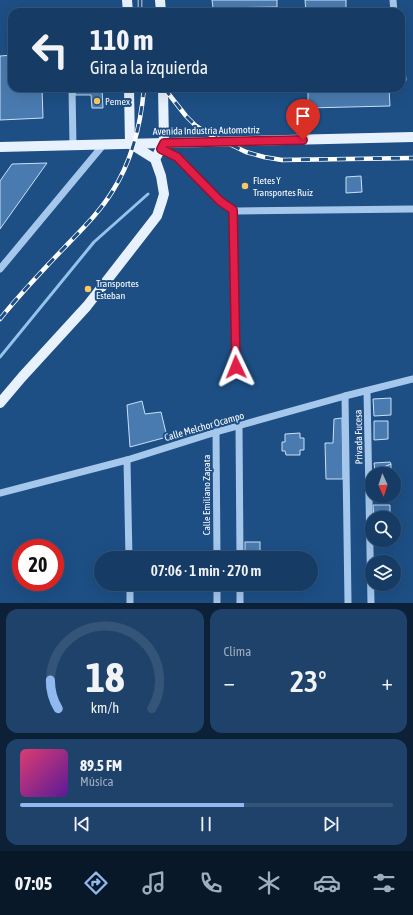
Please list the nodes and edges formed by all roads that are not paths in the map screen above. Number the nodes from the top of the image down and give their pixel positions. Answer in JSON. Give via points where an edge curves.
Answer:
{"nodes":[{"id":1,"x":72,"y":92,"type":"edge"},
{"id":2,"x":129,"y":92,"type":"edge"},
{"id":3,"x":163,"y":92,"type":"edge"},
{"id":4,"x":413,"y":137,"type":"edge"},
{"id":5,"x":104,"y":144,"type":"junction"},
{"id":6,"x":130,"y":144,"type":"junction"},
{"id":7,"x":73,"y":145,"type":"junction"},
{"id":8,"x":162,"y":146,"type":"junction"},
{"id":9,"x":0,"y":147,"type":"edge"},
{"id":10,"x":155,"y":159,"type":"junction"},
{"id":11,"x":413,"y":209,"type":"edge"},
{"id":12,"x":233,"y":210,"type":"junction"},
{"id":13,"x":0,"y":269,"type":"edge"},
{"id":14,"x":236,"y":367,"type":"dead end"},
{"id":15,"x":413,"y":379,"type":"edge"},
{"id":16,"x":367,"y":391,"type":"junction"},
{"id":17,"x":345,"y":396,"type":"junction"},
{"id":18,"x":0,"y":403,"type":"edge"},
{"id":19,"x":239,"y":426,"type":"junction"},
{"id":20,"x":216,"y":432,"type":"junction"},
{"id":21,"x":127,"y":460,"type":"junction"},
{"id":22,"x":0,"y":494,"type":"edge"},
{"id":23,"x":129,"y":551,"type":"edge"},
{"id":24,"x":217,"y":551,"type":"edge"},
{"id":25,"x":240,"y":551,"type":"edge"},
{"id":26,"x":130,"y":591,"type":"edge"},
{"id":27,"x":217,"y":591,"type":"edge"},
{"id":28,"x":240,"y":591,"type":"edge"},
{"id":29,"x":130,"y":603,"type":"edge"},
{"id":30,"x":217,"y":603,"type":"edge"},
{"id":31,"x":240,"y":603,"type":"edge"},
{"id":32,"x":348,"y":603,"type":"edge"},
{"id":33,"x":371,"y":603,"type":"edge"}],
"edges":[{"from":1,"to":7,"type":"street"},
{"from":2,"to":6,"type":"main road"},
{"from":3,"to":8,"type":"main road"},
{"from":4,"to":8,"type":"main road","name":"Avenida Industria Automotriz"},
{"from":5,"to":6,"type":"main road","name":"Avenida Industria Automotriz"},
{"from":5,"to":7,"type":"main road","name":"Avenida Industria Automotriz"},
{"from":5,"to":13,"type":"street"},
{"from":6,"to":8,"type":"main road","name":"Avenida Industria Automotriz"},
{"from":6,"to":10,"type":"main road"},
{"from":7,"to":9,"type":"main road","name":"Avenida Industria Automotriz"},
{"from":8,"to":10,"type":"main road"},
{"from":8,"to":12,"type":"street","via":[[177,157],[220,201]]},
{"from":10,"to":18,"type":"main road","via":[[164,194],[157,216],[87,306]]},
{"from":11,"to":12,"type":"street"},
{"from":12,"to":14,"type":"street"},
{"from":15,"to":16,"type":"street","name":"Calle Melchor Ocampo"},
{"from":16,"to":17,"type":"street","name":"Calle Melchor Ocampo"},
{"from":16,"to":33,"type":"street","name":"Privada Fucesa"},
{"from":17,"to":19,"type":"street","name":"Calle Melchor Ocampo"},
{"from":17,"to":32,"type":"street"},
{"from":19,"to":20,"type":"street","name":"Calle Melchor Ocampo"},
{"from":19,"to":25,"type":"street"},
{"from":20,"to":21,"type":"street","name":"Calle Melchor Ocampo"},
{"from":20,"to":24,"type":"street","name":"Calle Emiliano Zapata"},
{"from":21,"to":22,"type":"street","name":"Calle Melchor Ocampo"},
{"from":21,"to":23,"type":"street"},
{"from":26,"to":29,"type":"street"},
{"from":27,"to":30,"type":"street"},
{"from":28,"to":31,"type":"street"}]}
